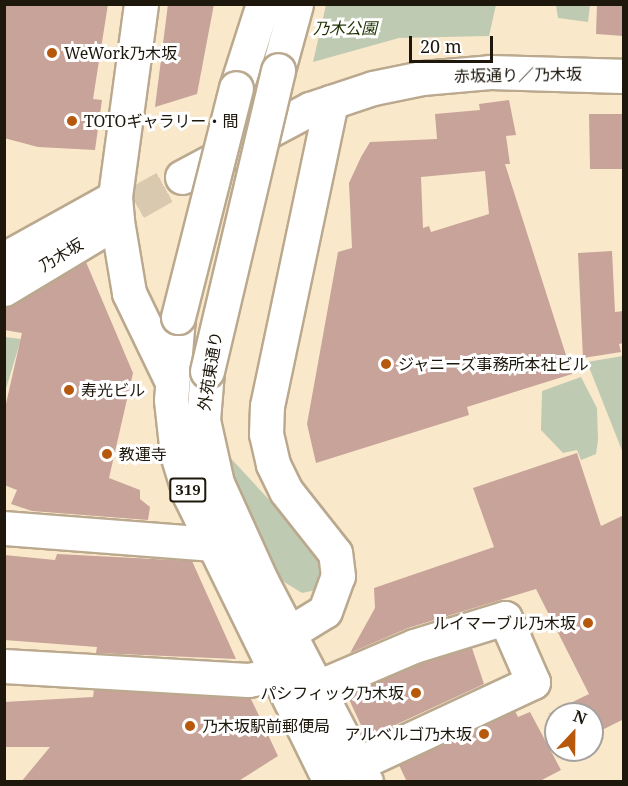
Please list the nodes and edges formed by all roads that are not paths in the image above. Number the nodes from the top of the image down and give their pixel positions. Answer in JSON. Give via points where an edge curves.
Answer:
{"nodes":[{"id":1,"x":141,"y":4,"type":"edge"},
{"id":2,"x":263,"y":4,"type":"edge"},
{"id":3,"x":296,"y":4,"type":"edge"},
{"id":4,"x":624,"y":76,"type":"edge"},
{"id":5,"x":331,"y":102,"type":"junction"},
{"id":6,"x":182,"y":177,"type":"tunnel mouth"},
{"id":7,"x":116,"y":209,"type":"junction"},
{"id":8,"x":4,"y":259,"type":"edge"},
{"id":9,"x":4,"y":289,"type":"edge"},
{"id":10,"x":171,"y":380,"type":"junction"},
{"id":11,"x":4,"y":528,"type":"edge"},
{"id":12,"x":210,"y":544,"type":"junction"},
{"id":13,"x":276,"y":653,"type":"junction"},
{"id":14,"x":4,"y":666,"type":"edge"},
{"id":15,"x":318,"y":687,"type":"junction"},
{"id":16,"x":369,"y":769,"type":"edge"},
{"id":17,"x":330,"y":782,"type":"edge"}],
"edges":[{"from":1,"to":7,"type":"main road"},
{"from":2,"to":10,"type":"main road","name":"外苑東通り","number":"319","bridge":true,"via":[[236,88],[178,316]]},
{"from":3,"to":13,"type":"main road","name":"外苑東通り","number":"319","bridge":true,"via":[[207,371],[202,420],[211,466]]},
{"from":4,"to":5,"type":"main road","name":"赤坂通り／乃木坂","via":[[490,72],[433,77],[373,88]]},
{"from":5,"to":6,"type":"main road","name":"赤坂通り／乃木坂","via":[[310,109]]},
{"from":5,"to":13,"type":"main road","via":[[267,406],[266,434],[273,464],[286,491],[335,553],[338,576],[325,611]]},
{"from":7,"to":8,"type":"main road","name":"乃木坂"},
{"from":7,"to":9,"type":"main road","name":"乃木坂"},
{"from":7,"to":10,"type":"main road","via":[[129,293]]},
{"from":10,"to":12,"type":"main road","name":"外苑東通り","number":"319","via":[[177,454]]},
{"from":11,"to":12,"type":"main road"},
{"from":12,"to":13,"type":"main road","name":"外苑東通り","number":"319"},
{"from":13,"to":14,"type":"main road","via":[[248,680]]},
{"from":13,"to":15,"type":"main road","name":"外苑東通り","number":"319"},
{"from":13,"to":17,"type":"main road","name":"外苑東通り","number":"319"},
{"from":15,"to":16,"type":"main road","name":"外苑東通り","number":"319"},
{"from":15,"to":16,"type":"main road","via":[[414,646],[505,618],[533,682]]}]}
